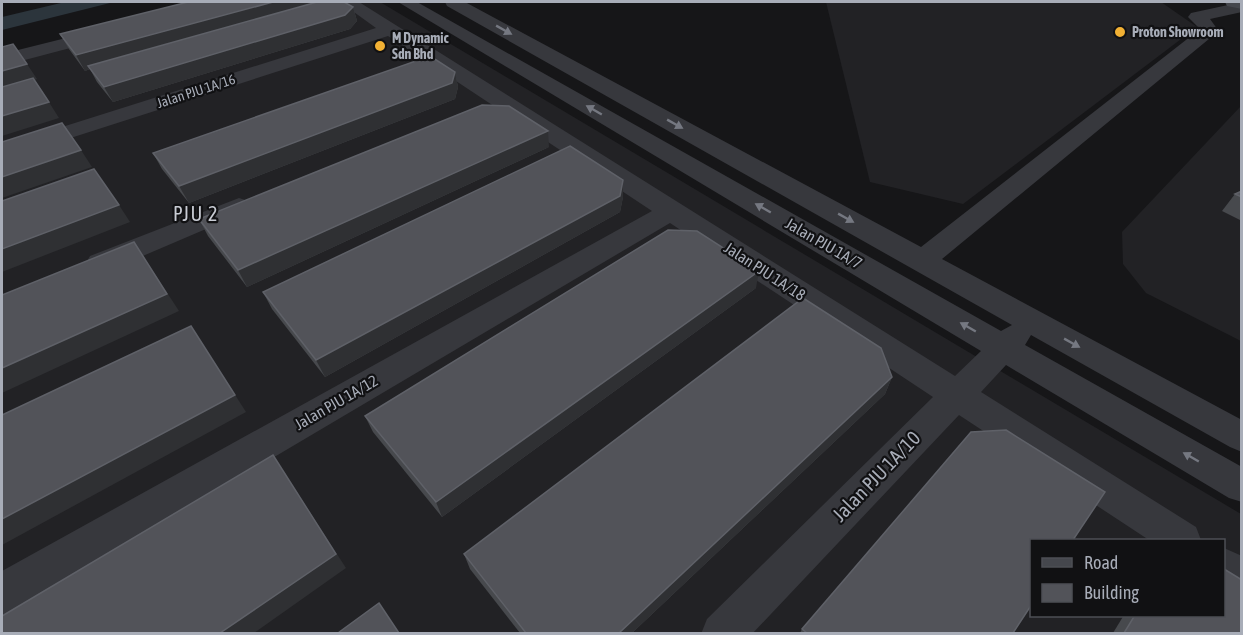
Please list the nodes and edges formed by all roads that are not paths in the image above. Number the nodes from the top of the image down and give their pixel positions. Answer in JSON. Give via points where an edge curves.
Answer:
{"nodes":[{"id":1,"x":348,"y":2,"type":"edge"},
{"id":2,"x":406,"y":2,"type":"edge"},
{"id":3,"x":453,"y":2,"type":"edge"},
{"id":4,"x":1234,"y":2,"type":"edge"},
{"id":5,"x":1242,"y":6,"type":"edge"},
{"id":6,"x":123,"y":28,"type":"edge"},
{"id":7,"x":391,"y":29,"type":"junction"},
{"id":8,"x":2,"y":60,"type":"edge"},
{"id":9,"x":544,"y":82,"type":"junction"},
{"id":10,"x":489,"y":104,"type":"junction"},
{"id":11,"x":2,"y":153,"type":"edge"},
{"id":12,"x":263,"y":196,"type":"edge"},
{"id":13,"x":672,"y":211,"type":"junction"},
{"id":14,"x":923,"y":261,"type":"junction"},
{"id":15,"x":78,"y":272,"type":"edge"},
{"id":16,"x":1030,"y":320,"type":"junction"},
{"id":17,"x":1004,"y":348,"type":"junction"},
{"id":18,"x":956,"y":394,"type":"junction"},
{"id":19,"x":1242,"y":437,"type":"edge"},
{"id":20,"x":1242,"y":486,"type":"edge"},
{"id":21,"x":1180,"y":539,"type":"edge"},
{"id":22,"x":1225,"y":569,"type":"edge"},
{"id":23,"x":1242,"y":579,"type":"edge"},
{"id":24,"x":2,"y":594,"type":"edge"},
{"id":25,"x":722,"y":633,"type":"edge"}],
"edges":[{"from":1,"to":7,"type":"street","name":"Jalan PJU 1A/18"},
{"from":2,"to":9,"type":"street","name":"Jalan PJU 1A/7"},
{"from":3,"to":14,"type":"street","name":"Jalan PJU 1A/7","one_way":true},
{"from":4,"to":5,"type":"main road"},
{"from":5,"to":14,"type":"street","via":[[1197,17],[1209,30]]},
{"from":6,"to":8,"type":"street"},
{"from":7,"to":10,"type":"street","name":"Jalan PJU 1A/18"},
{"from":7,"to":11,"type":"street","name":"Jalan PJU 1A/16"},
{"from":9,"to":10,"type":"street"},
{"from":17,"to":9,"type":"street","name":"Jalan PJU 1A/7","one_way":true},
{"from":10,"to":13,"type":"street","name":"Jalan PJU 1A/18"},
{"from":12,"to":15,"type":"street"},
{"from":13,"to":18,"type":"street","name":"Jalan PJU 1A/18"},
{"from":13,"to":24,"type":"street","name":"Jalan PJU 1A/12"},
{"from":14,"to":16,"type":"street","name":"Jalan PJU 1A/7"},
{"from":16,"to":17,"type":"street","name":"Jalan PJU 1A/10"},
{"from":16,"to":19,"type":"street","name":"Jalan PJU 1A/7","one_way":true},
{"from":17,"to":18,"type":"street","name":"Jalan PJU 1A/10"},
{"from":20,"to":17,"type":"street","name":"Jalan PJU 1A/7","one_way":true},
{"from":18,"to":21,"type":"street","name":"Jalan PJU 1A/18"},
{"from":18,"to":25,"type":"street","name":"Jalan PJU 1A/10"},
{"from":22,"to":23,"type":"street"}]}
